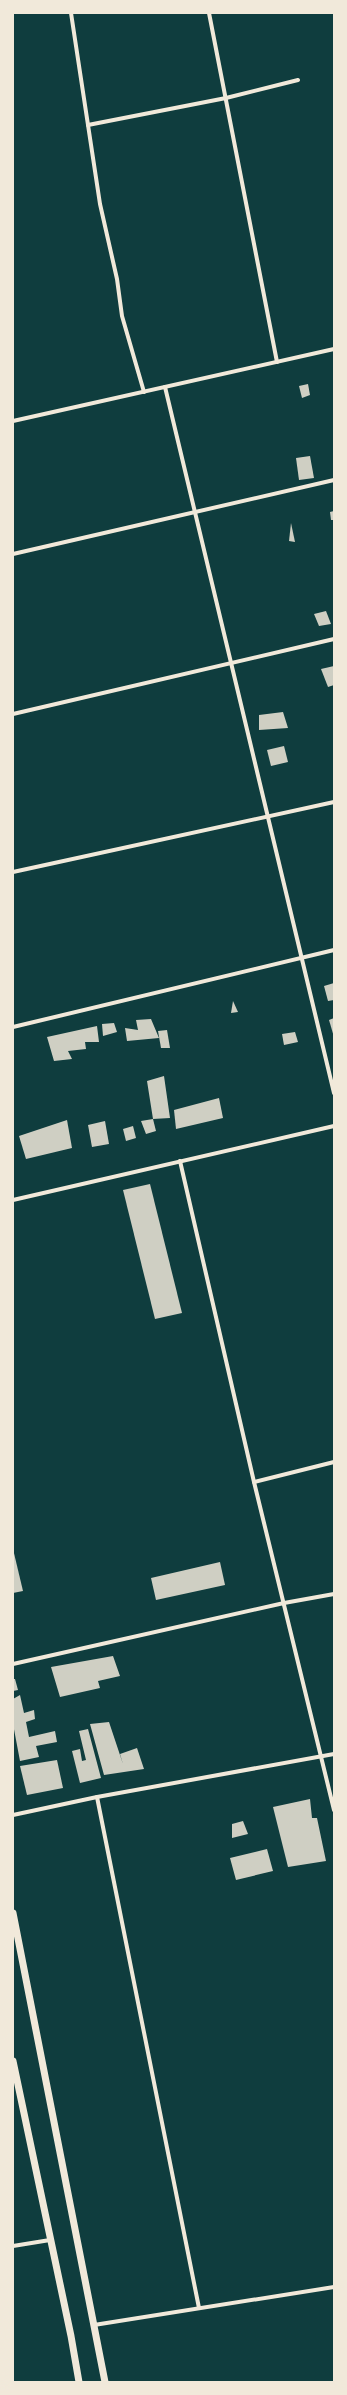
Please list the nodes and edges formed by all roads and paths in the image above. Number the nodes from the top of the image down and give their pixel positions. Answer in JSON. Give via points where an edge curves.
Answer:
{"nodes":[{"id":1,"x":71,"y":13,"type":"edge"},
{"id":2,"x":209,"y":13,"type":"edge"},
{"id":3,"x":298,"y":80,"type":"dead end"},
{"id":4,"x":226,"y":98,"type":"junction"},
{"id":5,"x":88,"y":126,"type":"junction"},
{"id":6,"x":334,"y":349,"type":"edge"},
{"id":7,"x":277,"y":362,"type":"junction"},
{"id":8,"x":165,"y":387,"type":"junction"},
{"id":9,"x":144,"y":392,"type":"junction"},
{"id":10,"x":13,"y":421,"type":"edge"},
{"id":11,"x":334,"y":480,"type":"edge"},
{"id":12,"x":196,"y":513,"type":"junction"},
{"id":13,"x":13,"y":554,"type":"edge"},
{"id":14,"x":334,"y":639,"type":"edge"},
{"id":15,"x":233,"y":663,"type":"junction"},
{"id":16,"x":13,"y":714,"type":"edge"},
{"id":17,"x":334,"y":802,"type":"edge"},
{"id":18,"x":269,"y":816,"type":"junction"},
{"id":19,"x":13,"y":872,"type":"edge"},
{"id":20,"x":334,"y":950,"type":"edge"},
{"id":21,"x":300,"y":957,"type":"junction"},
{"id":22,"x":13,"y":1027,"type":"edge"},
{"id":23,"x":334,"y":1093,"type":"edge"},
{"id":24,"x":334,"y":1126,"type":"edge"},
{"id":25,"x":180,"y":1161,"type":"junction"},
{"id":26,"x":13,"y":1200,"type":"edge"},
{"id":27,"x":334,"y":1462,"type":"edge"},
{"id":28,"x":254,"y":1482,"type":"junction"},
{"id":29,"x":334,"y":1594,"type":"edge"},
{"id":30,"x":284,"y":1603,"type":"junction"},
{"id":31,"x":13,"y":1664,"type":"edge"},
{"id":32,"x":334,"y":1754,"type":"edge"},
{"id":33,"x":322,"y":1756,"type":"junction"},
{"id":34,"x":97,"y":1798,"type":"junction"},
{"id":35,"x":334,"y":1810,"type":"edge"},
{"id":36,"x":13,"y":1815,"type":"edge"},
{"id":37,"x":13,"y":1913,"type":"edge"},
{"id":38,"x":13,"y":2061,"type":"edge"},
{"id":39,"x":50,"y":2240,"type":"junction"},
{"id":40,"x":13,"y":2246,"type":"edge"},
{"id":41,"x":334,"y":2287,"type":"edge"},
{"id":42,"x":199,"y":2308,"type":"junction"},
{"id":43,"x":94,"y":2325,"type":"junction"},
{"id":44,"x":78,"y":2382,"type":"edge"},
{"id":45,"x":105,"y":2382,"type":"edge"}],
"edges":[{"from":1,"to":5,"type":"street"},
{"from":2,"to":4,"type":"street"},
{"from":3,"to":4,"type":"street"},
{"from":4,"to":5,"type":"street"},
{"from":4,"to":7,"type":"street"},
{"from":5,"to":9,"type":"street","via":[[122,316]]},
{"from":6,"to":7,"type":"street"},
{"from":7,"to":8,"type":"street"},
{"from":8,"to":9,"type":"street"},
{"from":8,"to":12,"type":"street"},
{"from":9,"to":10,"type":"street"},
{"from":11,"to":12,"type":"street"},
{"from":12,"to":13,"type":"street"},
{"from":12,"to":15,"type":"street"},
{"from":14,"to":15,"type":"street"},
{"from":15,"to":16,"type":"street"},
{"from":15,"to":18,"type":"street"},
{"from":17,"to":18,"type":"street"},
{"from":18,"to":19,"type":"street"},
{"from":18,"to":21,"type":"street"},
{"from":20,"to":21,"type":"street"},
{"from":21,"to":22,"type":"street"},
{"from":21,"to":23,"type":"street"},
{"from":24,"to":25,"type":"street"},
{"from":25,"to":26,"type":"street"},
{"from":25,"to":28,"type":"street"},
{"from":27,"to":28,"type":"street"},
{"from":28,"to":30,"type":"street"},
{"from":29,"to":30,"type":"street"},
{"from":30,"to":31,"type":"street"},
{"from":30,"to":33,"type":"street"},
{"from":32,"to":33,"type":"street"},
{"from":33,"to":34,"type":"street"},
{"from":33,"to":35,"type":"street"},
{"from":34,"to":36,"type":"street"},
{"from":34,"to":42,"type":"street"},
{"from":37,"to":43,"type":"street"},
{"from":38,"to":39,"type":"street"},
{"from":39,"to":40,"type":"street"},
{"from":39,"to":44,"type":"street","via":[[71,2336]]},
{"from":41,"to":42,"type":"street"},
{"from":42,"to":43,"type":"street"},
{"from":43,"to":45,"type":"street"}]}
